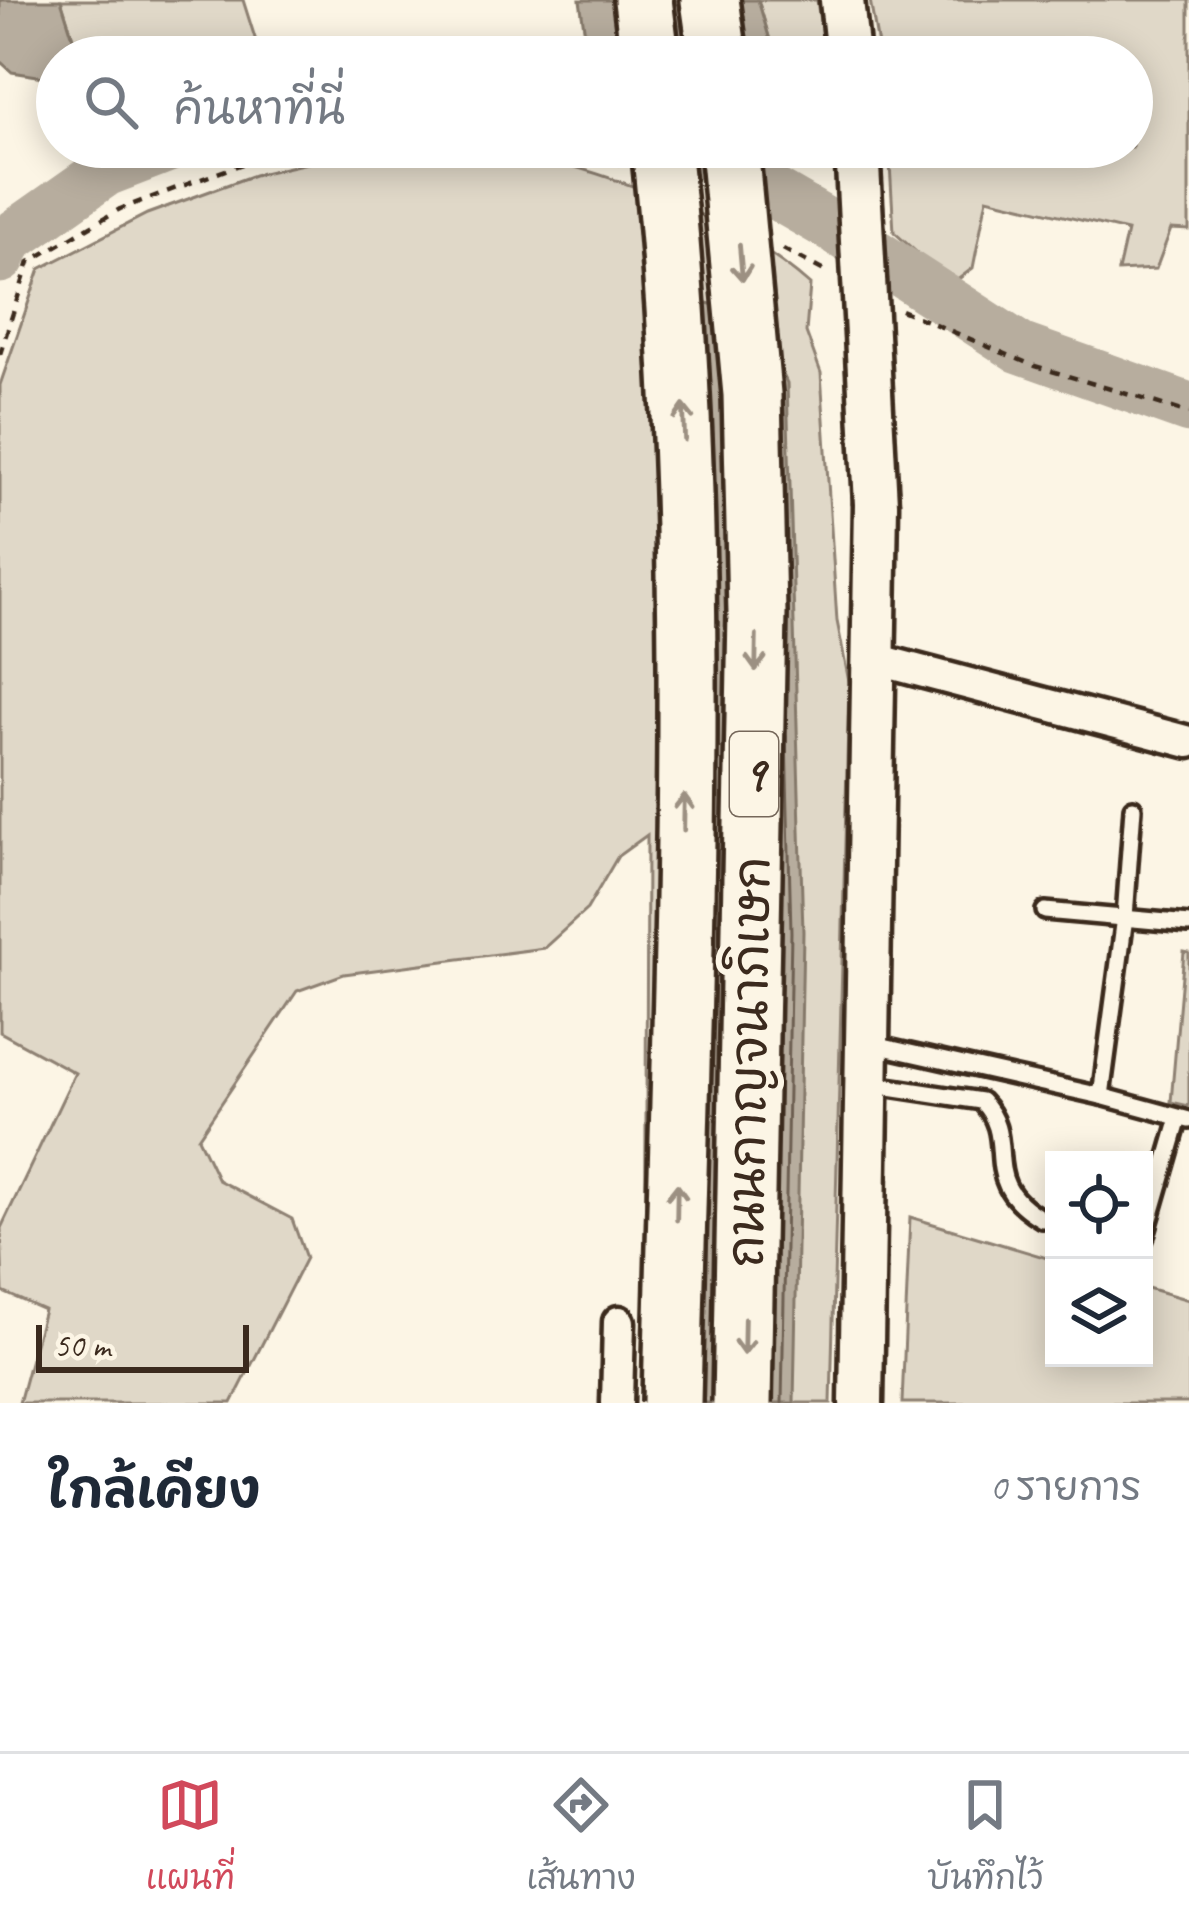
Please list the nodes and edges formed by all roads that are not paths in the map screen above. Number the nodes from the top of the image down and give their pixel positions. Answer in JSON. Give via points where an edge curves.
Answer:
{"nodes":[{"id":1,"x":643,"y":0,"type":"edge"},
{"id":2,"x":710,"y":0,"type":"edge"},
{"id":3,"x":842,"y":0,"type":"edge"},
{"id":4,"x":647,"y":36,"type":"edge"},
{"id":5,"x":715,"y":36,"type":"edge"},
{"id":6,"x":846,"y":36,"type":"edge"},
{"id":7,"x":663,"y":168,"type":"edge"},
{"id":8,"x":731,"y":168,"type":"edge"},
{"id":9,"x":858,"y":168,"type":"edge"},
{"id":10,"x":875,"y":659,"type":"junction"},
{"id":11,"x":1189,"y":742,"type":"edge"},
{"id":12,"x":1133,"y":808,"type":"dead end"},
{"id":13,"x":1045,"y":911,"type":"dead end"},
{"id":14,"x":1125,"y":917,"type":"junction"},
{"id":15,"x":1189,"y":924,"type":"edge"},
{"id":16,"x":867,"y":1064,"type":"junction"},
{"id":17,"x":1101,"y":1096,"type":"junction"},
{"id":18,"x":1184,"y":1119,"type":"edge"},
{"id":19,"x":1153,"y":1212,"type":"edge"},
{"id":20,"x":1042,"y":1219,"type":"dead end"},
{"id":21,"x":619,"y":1322,"type":"dead end"},
{"id":22,"x":617,"y":1403,"type":"edge"},
{"id":23,"x":673,"y":1403,"type":"edge"},
{"id":24,"x":742,"y":1403,"type":"edge"},
{"id":25,"x":860,"y":1403,"type":"edge"}],
"edges":[{"from":1,"to":4,"type":"highway"},
{"from":2,"to":5,"type":"highway"},
{"from":3,"to":6,"type":"main road"},
{"from":23,"to":7,"type":"highway","name":"ถนนกาญจนาภิเษก","number":"9","one_way":true,"bridge":true,"via":[[688,636],[684,420]]},
{"from":8,"to":24,"type":"highway","name":"ถนนกาญจนาภิเษก","number":"9","one_way":true,"bridge":true,"via":[[752,394],[757,613]]},
{"from":9,"to":10,"type":"main road","bridge":true,"via":[[876,504]]},
{"from":10,"to":11,"type":"street"},
{"from":10,"to":16,"type":"main road"},
{"from":12,"to":14,"type":"lane"},
{"from":13,"to":14,"type":"lane"},
{"from":14,"to":15,"type":"lane"},
{"from":14,"to":17,"type":"lane"},
{"from":16,"to":17,"type":"lane"},
{"from":16,"to":20,"type":"lane","via":[[982,1102],[995,1122],[1007,1190]]},
{"from":16,"to":25,"type":"main road"},
{"from":17,"to":18,"type":"lane"},
{"from":18,"to":19,"type":"lane"},
{"from":21,"to":22,"type":"street"}]}
